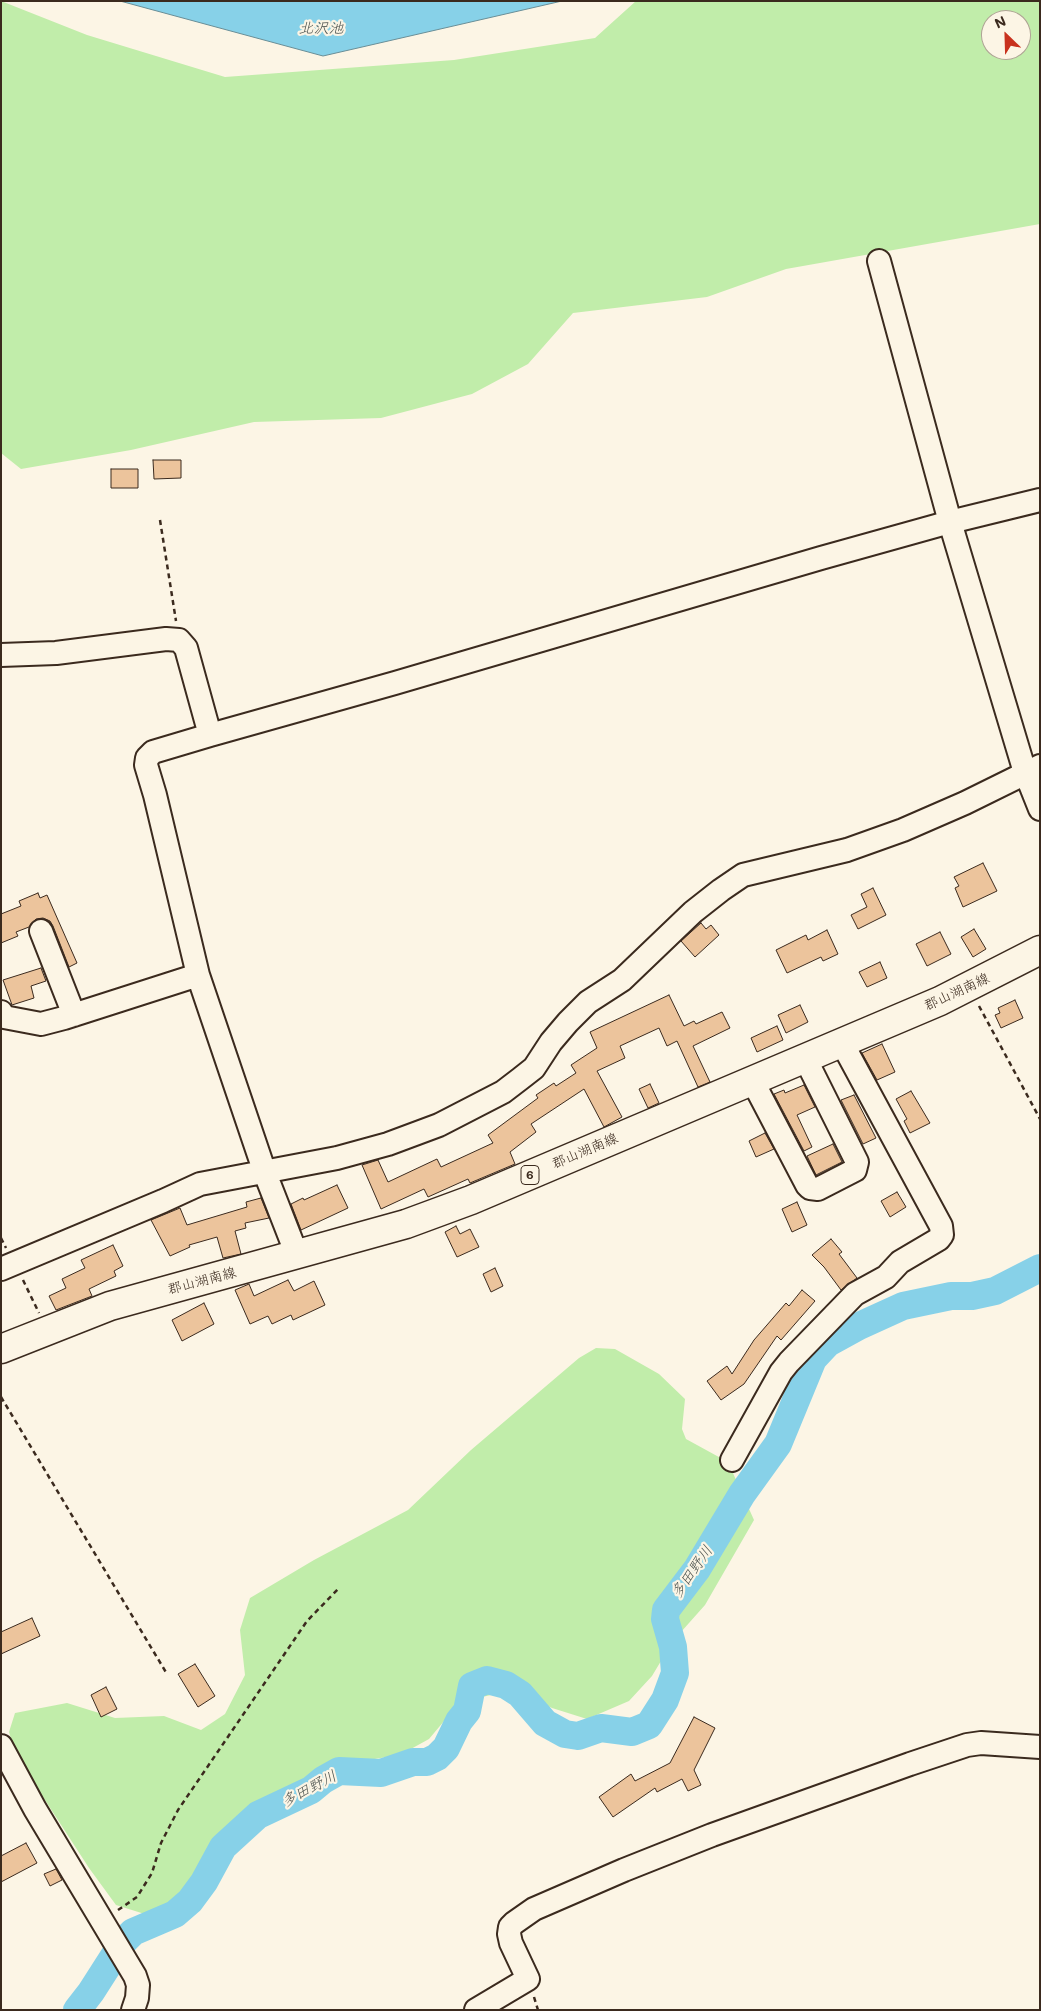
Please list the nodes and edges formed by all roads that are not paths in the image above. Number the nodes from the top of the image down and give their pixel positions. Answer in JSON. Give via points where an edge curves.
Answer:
{"nodes":[{"id":1,"x":879,"y":261,"type":"dead end"},
{"id":2,"x":1040,"y":500,"type":"edge"},
{"id":3,"x":950,"y":522,"type":"junction"},
{"id":4,"x":1,"y":655,"type":"edge"},
{"id":5,"x":210,"y":735,"type":"junction"},
{"id":6,"x":1032,"y":770,"type":"edge"},
{"id":7,"x":1040,"y":809,"type":"edge"},
{"id":8,"x":41,"y":931,"type":"dead end"},
{"id":9,"x":1040,"y":950,"type":"edge"},
{"id":10,"x":198,"y":975,"type":"junction"},
{"id":11,"x":74,"y":1015,"type":"junction"},
{"id":12,"x":2,"y":1018,"type":"edge"},
{"id":13,"x":842,"y":1042,"type":"junction"},
{"id":14,"x":805,"y":1058,"type":"junction"},
{"id":15,"x":752,"y":1080,"type":"junction"},
{"id":16,"x":265,"y":1173,"type":"junction"},
{"id":17,"x":297,"y":1255,"type":"junction"},
{"id":18,"x":8,"y":1266,"type":"edge"},
{"id":19,"x":1,"y":1349,"type":"edge"},
{"id":20,"x":732,"y":1460,"type":"dead end"},
{"id":21,"x":1,"y":1746,"type":"edge"},
{"id":22,"x":1040,"y":1748,"type":"edge"},
{"id":23,"x":133,"y":2010,"type":"edge"},
{"id":24,"x":476,"y":2010,"type":"edge"}],
"edges":[{"from":1,"to":3,"type":"street"},
{"from":2,"to":3,"type":"street"},
{"from":3,"to":5,"type":"street"},
{"from":3,"to":6,"type":"street"},
{"from":4,"to":5,"type":"street","via":[[56,653],[179,640],[186,648]]},
{"from":5,"to":10,"type":"street","via":[[153,752],[146,765],[156,794]]},
{"from":6,"to":7,"type":"street"},
{"from":6,"to":16,"type":"street","via":[[956,807],[848,850],[743,875],[693,912],[622,980],[588,1002],[551,1042],[534,1068],[503,1092],[439,1125],[388,1144]]},
{"from":8,"to":11,"type":"street"},
{"from":9,"to":13,"type":"main road","name":"郡山湖南線","number":"6","via":[[968,987]]},
{"from":10,"to":11,"type":"street"},
{"from":10,"to":16,"type":"street"},
{"from":11,"to":12,"type":"street","via":[[41,1024]]},
{"from":13,"to":14,"type":"main road","name":"郡山湖南線","number":"6"},
{"from":13,"to":20,"type":"street","via":[[941,1226],[942,1236],[900,1262],[886,1277],[855,1294],[789,1362]]},
{"from":14,"to":15,"type":"main road","name":"郡山湖南線","number":"6"},
{"from":14,"to":15,"type":"street","via":[[857,1162],[855,1170],[818,1189],[807,1185]]},
{"from":15,"to":17,"type":"main road","name":"郡山湖南線","number":"6","via":[[471,1200],[406,1224]]},
{"from":16,"to":17,"type":"street"},
{"from":16,"to":18,"type":"street","via":[[200,1184]]},
{"from":17,"to":19,"type":"main road","name":"郡山湖南線","number":"6","via":[[110,1306]]},
{"from":21,"to":23,"type":"street","via":[[127,1962],[138,1985]]},
{"from":22,"to":24,"type":"street","via":[[981,1743],[967,1745],[694,1842],[534,1910],[514,1923],[509,1934],[510,1943],[528,1979]]}]}
